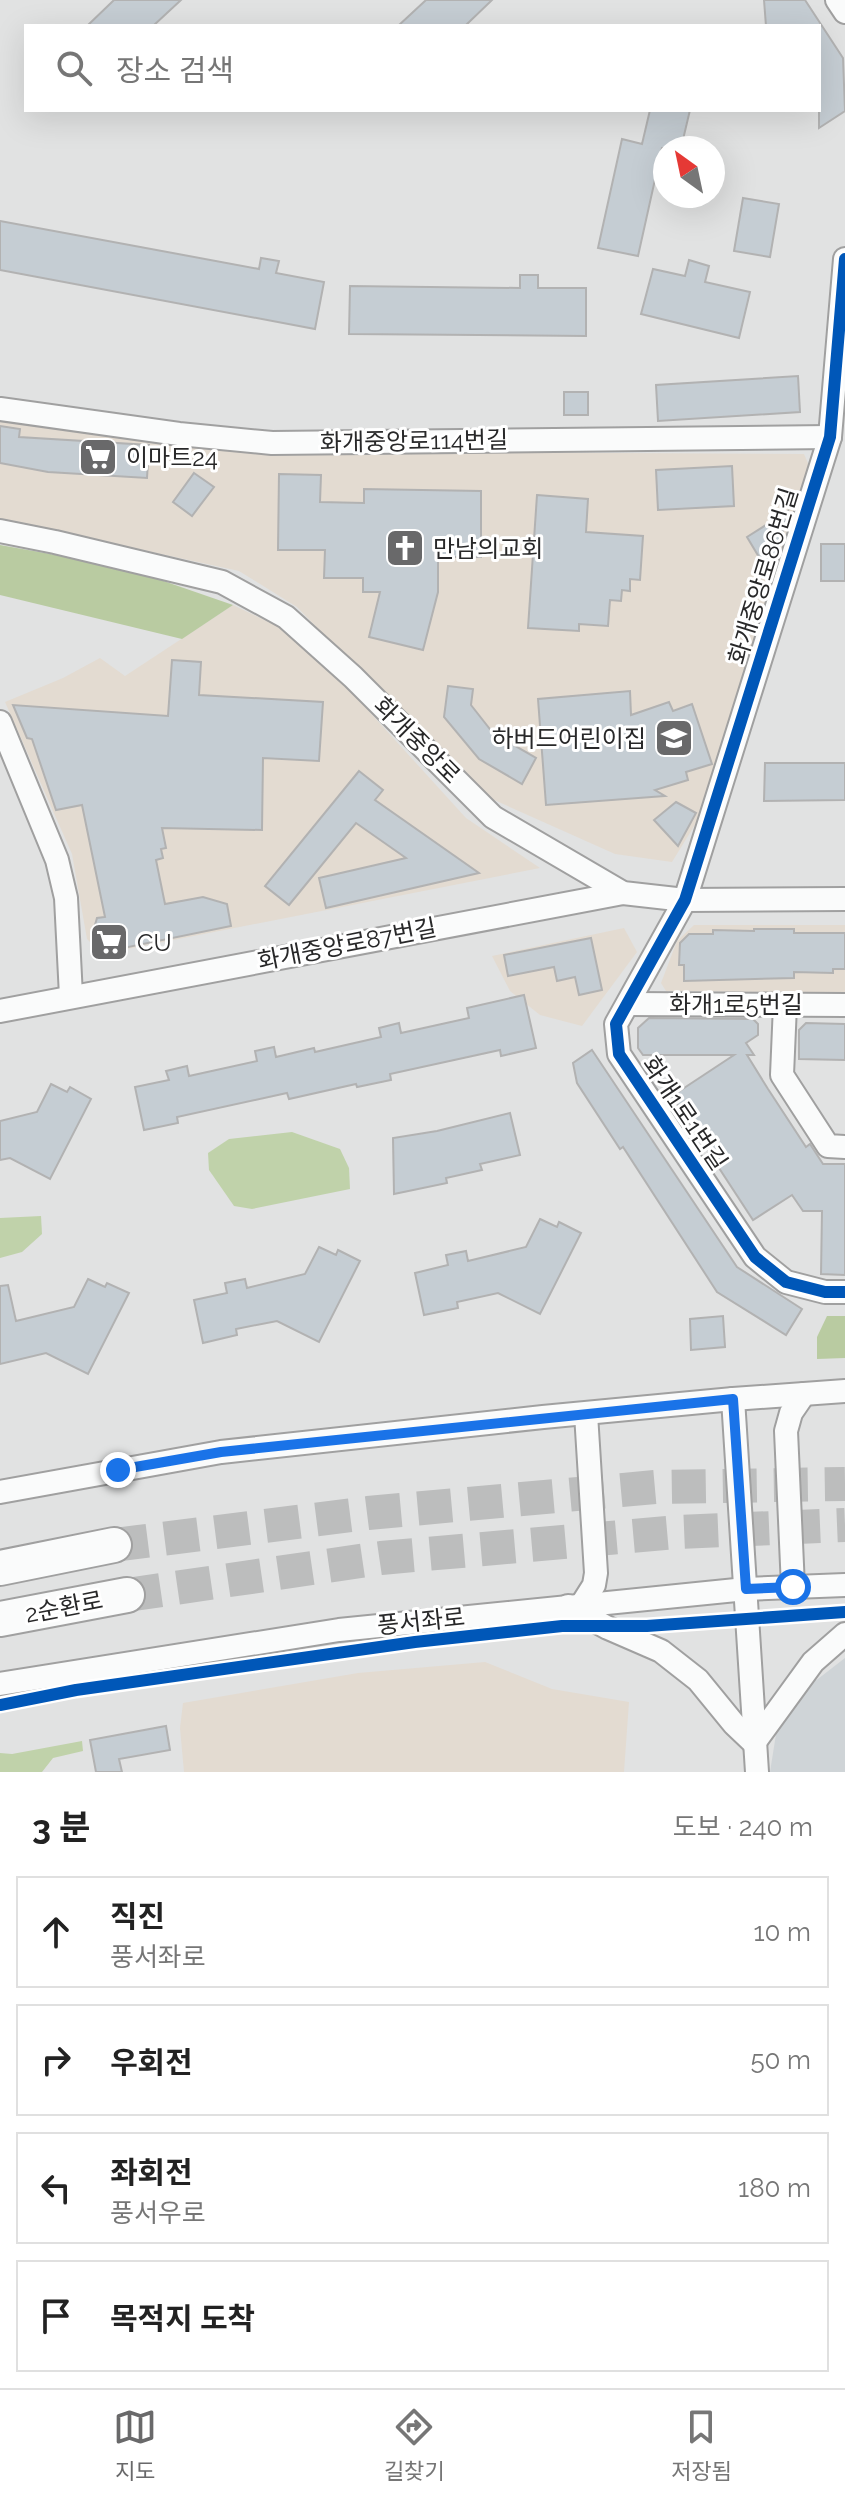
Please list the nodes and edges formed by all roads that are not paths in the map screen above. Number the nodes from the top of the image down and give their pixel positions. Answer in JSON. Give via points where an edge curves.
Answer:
{"nodes":[{"id":1,"x":837,"y":0,"type":"edge"},
{"id":2,"x":845,"y":12,"type":"edge"},
{"id":3,"x":845,"y":259,"type":"edge"},
{"id":4,"x":0,"y":409,"type":"edge"},
{"id":5,"x":830,"y":437,"type":"junction"},
{"id":6,"x":0,"y":531,"type":"edge"},
{"id":7,"x":0,"y":722,"type":"edge"},
{"id":8,"x":623,"y":893,"type":"junction"},
{"id":9,"x":845,"y":899,"type":"edge"},
{"id":10,"x":685,"y":900,"type":"junction"},
{"id":11,"x":71,"y":996,"type":"junction"},
{"id":12,"x":628,"y":1004,"type":"junction"},
{"id":13,"x":785,"y":1005,"type":"junction"},
{"id":14,"x":845,"y":1005,"type":"edge"},
{"id":15,"x":0,"y":1011,"type":"edge"},
{"id":16,"x":845,"y":1147,"type":"edge"},
{"id":17,"x":845,"y":1292,"type":"edge"},
{"id":18,"x":845,"y":1391,"type":"edge"},
{"id":19,"x":804,"y":1394,"type":"junction"},
{"id":20,"x":733,"y":1399,"type":"junction"},
{"id":21,"x":586,"y":1414,"type":"junction"},
{"id":22,"x":0,"y":1492,"type":"edge"},
{"id":23,"x":114,"y":1545,"type":"tunnel mouth"},
{"id":24,"x":0,"y":1568,"type":"edge"},
{"id":25,"x":845,"y":1585,"type":"edge"},
{"id":26,"x":793,"y":1587,"type":"junction"},
{"id":27,"x":746,"y":1589,"type":"junction"},
{"id":28,"x":127,"y":1595,"type":"tunnel mouth"},
{"id":29,"x":575,"y":1605,"type":"junction"},
{"id":30,"x":0,"y":1619,"type":"edge"},
{"id":31,"x":845,"y":1634,"type":"edge"},
{"id":32,"x":0,"y":1684,"type":"edge"},
{"id":33,"x":754,"y":1743,"type":"junction"},
{"id":34,"x":757,"y":1772,"type":"edge"}],
"edges":[{"from":1,"to":2,"type":"street"},
{"from":3,"to":5,"type":"street","name":"화개중앙로86번길"},
{"from":4,"to":5,"type":"street","name":"화개중앙로114번길","via":[[272,443]]},
{"from":5,"to":10,"type":"street","name":"화개중앙로86번길"},
{"from":6,"to":8,"type":"street","name":"화개중앙로","via":[[222,582],[286,617],[493,817]]},
{"from":7,"to":11,"type":"street","via":[[57,860],[66,898]]},
{"from":8,"to":10,"type":"street","name":"화개중앙로"},
{"from":8,"to":11,"type":"street","name":"화개중앙로87번길"},
{"from":9,"to":10,"type":"street","name":"화개중앙로"},
{"from":10,"to":12,"type":"street","name":"화개1로1번길"},
{"from":11,"to":15,"type":"street","name":"화개중앙로87번길"},
{"from":12,"to":13,"type":"street","name":"화개1로5번길"},
{"from":12,"to":17,"type":"street","name":"화개1로1번길","via":[[616,1024],[619,1054],[755,1257],[786,1282]]},
{"from":13,"to":14,"type":"street","name":"화개1로5번길"},
{"from":13,"to":16,"type":"street","via":[[782,1075],[828,1146]]},
{"from":18,"to":19,"type":"street"},
{"from":19,"to":20,"type":"street"},
{"from":19,"to":26,"type":"street","via":[[786,1431]]},
{"from":20,"to":21,"type":"street"},
{"from":20,"to":27,"type":"street"},
{"from":21,"to":22,"type":"street","via":[[221,1452]]},
{"from":21,"to":29,"type":"street","via":[[596,1573],[594,1585]]},
{"from":23,"to":24,"type":"highway","name":"2순환로"},
{"from":25,"to":26,"type":"street","name":"풍서좌로"},
{"from":26,"to":27,"type":"street","name":"풍서좌로"},
{"from":27,"to":29,"type":"street","name":"풍서좌로"},
{"from":27,"to":33,"type":"street"},
{"from":28,"to":30,"type":"highway","name":"2순환로"},
{"from":29,"to":32,"type":"street","name":"풍서좌로","via":[[339,1630]]},
{"from":29,"to":33,"type":"street","via":[[661,1651],[698,1680]]},
{"from":31,"to":33,"type":"street","via":[[813,1662]]},
{"from":33,"to":34,"type":"street"}]}
